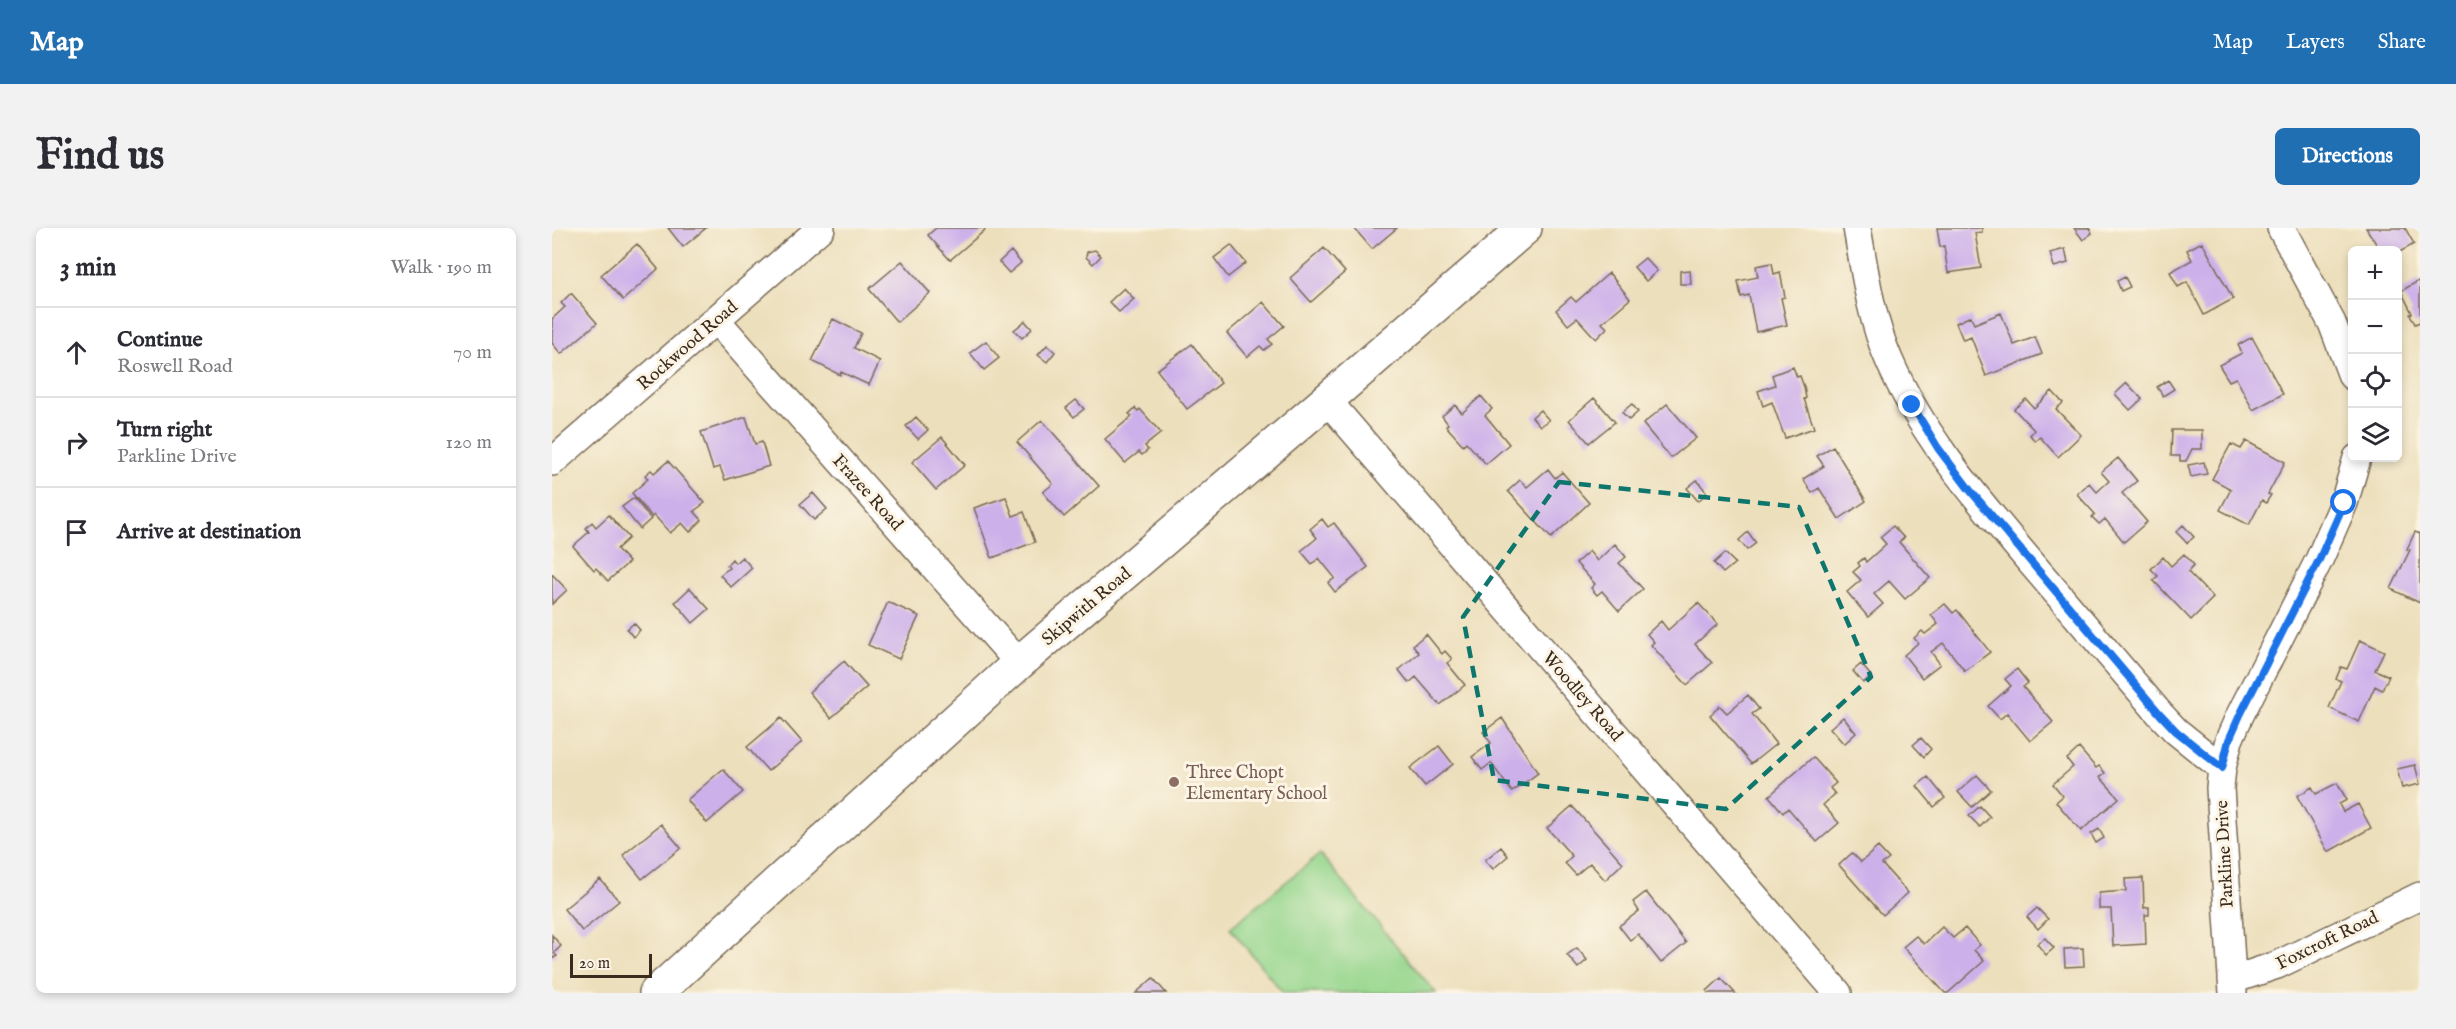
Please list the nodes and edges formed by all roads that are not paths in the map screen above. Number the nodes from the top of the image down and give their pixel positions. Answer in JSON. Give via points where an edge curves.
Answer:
{"nodes":[{"id":1,"x":821,"y":228,"type":"edge"},
{"id":2,"x":1525,"y":228,"type":"edge"},
{"id":3,"x":1857,"y":228,"type":"edge"},
{"id":4,"x":2281,"y":228,"type":"edge"},
{"id":5,"x":716,"y":320,"type":"junction"},
{"id":6,"x":2348,"y":365,"type":"edge"},
{"id":7,"x":1327,"y":400,"type":"junction"},
{"id":8,"x":552,"y":462,"type":"edge"},
{"id":9,"x":2356,"y":462,"type":"edge"},
{"id":10,"x":1019,"y":663,"type":"junction"},
{"id":11,"x":2222,"y":768,"type":"junction"},
{"id":12,"x":2420,"y":896,"type":"edge"},
{"id":13,"x":2233,"y":986,"type":"edge"},
{"id":14,"x":656,"y":993,"type":"edge"},
{"id":15,"x":1838,"y":993,"type":"edge"}],
"edges":[{"from":1,"to":5,"type":"street","name":"Rockwood Road"},
{"from":2,"to":7,"type":"main road","name":"Skipwith Road"},
{"from":3,"to":11,"type":"street","via":[[1873,313],[1889,360],[1938,448],[2160,714]]},
{"from":4,"to":6,"type":"street","via":[[2332,323]]},
{"from":5,"to":8,"type":"street","name":"Rockwood Road"},
{"from":5,"to":10,"type":"street","name":"Frazee Road"},
{"from":7,"to":10,"type":"main road","name":"Skipwith Road"},
{"from":7,"to":15,"type":"street","name":"Woodley Road"},
{"from":9,"to":11,"type":"street","name":"Parkline Drive","via":[[2344,503],[2240,715]]},
{"from":10,"to":14,"type":"main road","name":"Skipwith Road"},
{"from":11,"to":13,"type":"street","name":"Parkline Drive","via":[[2220,788]]},
{"from":12,"to":13,"type":"street","name":"Foxcroft Road"}]}
